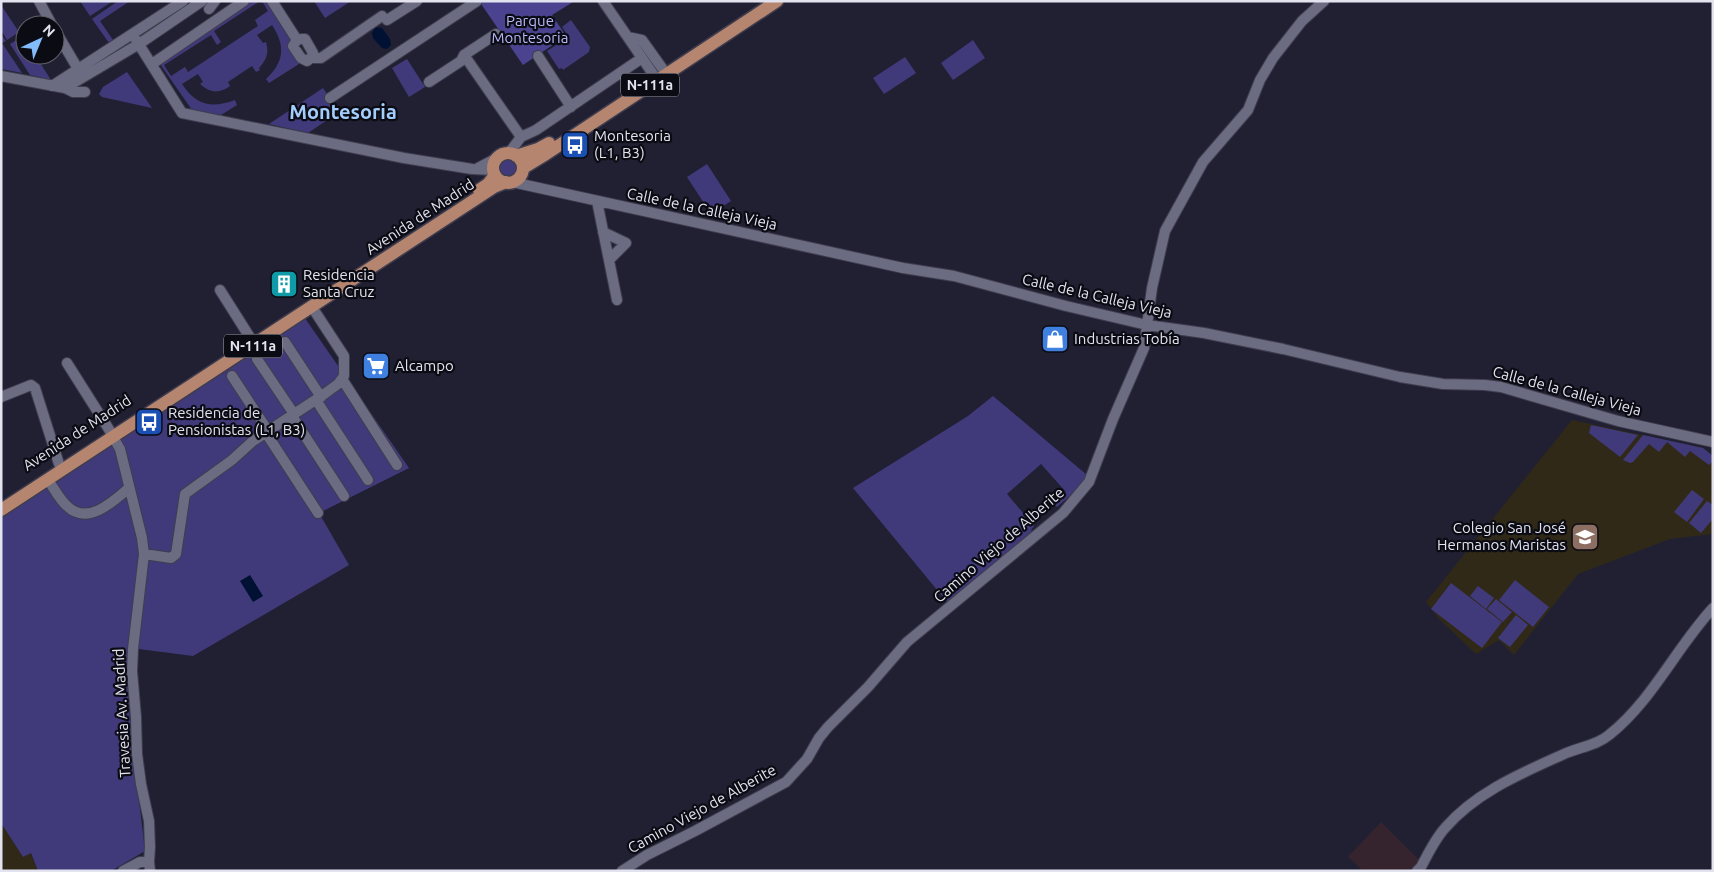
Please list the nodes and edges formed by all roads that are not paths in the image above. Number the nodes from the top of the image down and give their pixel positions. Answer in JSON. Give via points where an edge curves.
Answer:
{"nodes":[{"id":1,"x":39,"y":1,"type":"edge"},
{"id":2,"x":183,"y":1,"type":"edge"},
{"id":3,"x":244,"y":1,"type":"edge"},
{"id":4,"x":272,"y":1,"type":"edge"},
{"id":5,"x":417,"y":1,"type":"edge"},
{"id":6,"x":477,"y":1,"type":"edge"},
{"id":7,"x":603,"y":1,"type":"edge"},
{"id":8,"x":764,"y":1,"type":"edge"},
{"id":9,"x":777,"y":1,"type":"edge"},
{"id":10,"x":1324,"y":1,"type":"edge"},
{"id":11,"x":209,"y":4,"type":"edge"},
{"id":12,"x":47,"y":15,"type":"edge"},
{"id":13,"x":496,"y":34,"type":"dead end"},
{"id":14,"x":132,"y":35,"type":"junction"},
{"id":15,"x":628,"y":37,"type":"junction"},
{"id":16,"x":65,"y":47,"type":"edge"},
{"id":17,"x":141,"y":48,"type":"junction"},
{"id":18,"x":464,"y":56,"type":"junction"},
{"id":19,"x":538,"y":56,"type":"dead end"},
{"id":20,"x":642,"y":58,"type":"junction"},
{"id":21,"x":152,"y":64,"type":"junction"},
{"id":22,"x":78,"y":69,"type":"junction"},
{"id":23,"x":657,"y":71,"type":"junction"},
{"id":24,"x":1,"y":76,"type":"edge"},
{"id":25,"x":429,"y":82,"type":"dead end"},
{"id":26,"x":52,"y":86,"type":"junction"},
{"id":27,"x":65,"y":88,"type":"junction"},
{"id":28,"x":85,"y":92,"type":"dead end"},
{"id":29,"x":330,"y":98,"type":"dead end"},
{"id":30,"x":571,"y":107,"type":"junction"},
{"id":31,"x":521,"y":137,"type":"junction"},
{"id":32,"x":472,"y":169,"type":"junction"},
{"id":33,"x":508,"y":169,"type":"junction"},
{"id":34,"x":477,"y":191,"type":"junction"},
{"id":35,"x":597,"y":201,"type":"junction"},
{"id":36,"x":603,"y":232,"type":"junction"},
{"id":37,"x":609,"y":260,"type":"junction"},
{"id":38,"x":220,"y":290,"type":"dead end"},
{"id":39,"x":617,"y":300,"type":"dead end"},
{"id":40,"x":312,"y":307,"type":"junction"},
{"id":41,"x":1146,"y":325,"type":"junction"},
{"id":42,"x":251,"y":339,"type":"junction"},
{"id":43,"x":285,"y":342,"type":"dead end"},
{"id":44,"x":258,"y":359,"type":"dead end"},
{"id":45,"x":67,"y":363,"type":"dead end"},
{"id":46,"x":232,"y":376,"type":"dead end"},
{"id":47,"x":342,"y":379,"type":"junction"},
{"id":48,"x":1,"y":397,"type":"edge"},
{"id":49,"x":319,"y":398,"type":"junction"},
{"id":50,"x":293,"y":415,"type":"junction"},
{"id":51,"x":267,"y":432,"type":"junction"},
{"id":52,"x":111,"y":434,"type":"junction"},
{"id":53,"x":1713,"y":442,"type":"edge"},
{"id":54,"x":59,"y":464,"type":"junction"},
{"id":55,"x":397,"y":464,"type":"dead end"},
{"id":56,"x":48,"y":480,"type":"junction"},
{"id":57,"x":368,"y":480,"type":"dead end"},
{"id":58,"x":130,"y":488,"type":"junction"},
{"id":59,"x":344,"y":496,"type":"dead end"},
{"id":60,"x":1,"y":502,"type":"edge"},
{"id":61,"x":1,"y":510,"type":"edge"},
{"id":62,"x":318,"y":513,"type":"dead end"},
{"id":63,"x":144,"y":554,"type":"junction"},
{"id":64,"x":1713,"y":608,"type":"edge"},
{"id":65,"x":149,"y":866,"type":"edge"},
{"id":66,"x":123,"y":871,"type":"edge"},
{"id":67,"x":622,"y":871,"type":"edge"},
{"id":68,"x":1417,"y":871,"type":"edge"}],
"edges":[{"from":1,"to":12,"type":"street"},
{"from":2,"to":14,"type":"street"},
{"from":3,"to":21,"type":"street"},
{"from":4,"to":5,"type":"street","via":[[297,40],[294,46],[306,60],[321,58]]},
{"from":6,"to":29,"type":"street"},
{"from":7,"to":15,"type":"street"},
{"from":8,"to":23,"type":"main road","name":"Avenida de Madrid","number":"N-111a"},
{"from":9,"to":33,"type":"main road","name":"Avenida de Madrid","number":"N-111a","via":[[546,154]]},
{"from":10,"to":41,"type":"street","name":"Camino Viejo de Alberite","via":[[1302,21],[1273,58],[1248,110],[1198,171],[1165,232]]},
{"from":11,"to":17,"type":"street"},
{"from":13,"to":18,"type":"street"},
{"from":14,"to":17,"type":"street"},
{"from":14,"to":22,"type":"street"},
{"from":15,"to":20,"type":"street"},
{"from":15,"to":23,"type":"street","via":[[642,40]]},
{"from":16,"to":22,"type":"street"},
{"from":17,"to":21,"type":"street"},
{"from":17,"to":27,"type":"street"},
{"from":18,"to":25,"type":"street"},
{"from":18,"to":31,"type":"street"},
{"from":19,"to":30,"type":"street"},
{"from":20,"to":23,"type":"street"},
{"from":20,"to":30,"type":"street"},
{"from":21,"to":32,"type":"street","via":[[182,113]]},
{"from":22,"to":26,"type":"street"},
{"from":23,"to":33,"type":"main road","name":"Avenida de Madrid","number":"N-111a"},
{"from":24,"to":26,"type":"street"},
{"from":26,"to":27,"type":"street"},
{"from":27,"to":28,"type":"street","via":[[72,92]]},
{"from":30,"to":31,"type":"street"},
{"from":31,"to":33,"type":"street"},
{"from":32,"to":33,"type":"street"},
{"from":32,"to":34,"type":"street","via":[[482,178]]},
{"from":33,"to":34,"type":"main road","name":"Avenida de Madrid","number":"N-111a"},
{"from":33,"to":35,"type":"street","name":"Calle de la Calleja Vieja","via":[[533,187]]},
{"from":33,"to":40,"type":"main road","name":"Avenida de Madrid","number":"N-111a","via":[[494,187]]},
{"from":34,"to":42,"type":"main road","name":"Avenida de Madrid","number":"N-111a"},
{"from":35,"to":36,"type":"street"},
{"from":35,"to":41,"type":"street","name":"Calle de la Calleja Vieja","via":[[903,268],[954,276]]},
{"from":36,"to":37,"type":"street"},
{"from":36,"to":37,"type":"street","via":[[626,243]]},
{"from":37,"to":39,"type":"street"},
{"from":38,"to":42,"type":"street"},
{"from":40,"to":47,"type":"street","via":[[344,356]]},
{"from":40,"to":52,"type":"main road","name":"Avenida de Madrid","number":"N-111a"},
{"from":41,"to":53,"type":"street","name":"Calle de la Calleja Vieja","via":[[1257,343],[1400,377],[1443,384],[1501,387],[1618,421]]},
{"from":41,"to":67,"type":"street","name":"Camino Viejo de Alberite","via":[[1144,348],[1089,482],[1063,513],[907,642],[868,688],[818,738],[807,759],[786,782]]},
{"from":42,"to":52,"type":"main road","name":"Avenida de Madrid","number":"N-111a"},
{"from":43,"to":49,"type":"street"},
{"from":44,"to":50,"type":"street"},
{"from":45,"to":52,"type":"street","name":"Travesia Av. Madrid"},
{"from":46,"to":51,"type":"street"},
{"from":47,"to":49,"type":"street"},
{"from":47,"to":55,"type":"street"},
{"from":48,"to":54,"type":"street","via":[[31,385],[35,388]]},
{"from":49,"to":50,"type":"street"},
{"from":49,"to":57,"type":"street"},
{"from":50,"to":51,"type":"street"},
{"from":50,"to":59,"type":"street"},
{"from":51,"to":62,"type":"street"},
{"from":51,"to":63,"type":"street","via":[[185,494],[176,554],[172,558]]},
{"from":52,"to":54,"type":"main road","name":"Avenida de Madrid","number":"N-111a"},
{"from":52,"to":56,"type":"main road","name":"Avenida de Madrid","number":"N-111a"},
{"from":52,"to":58,"type":"street","name":"Travesia Av. Madrid","via":[[120,449]]},
{"from":54,"to":60,"type":"main road","name":"Avenida de Madrid","number":"N-111a"},
{"from":56,"to":58,"type":"street","via":[[67,507],[84,514],[98,511]]},
{"from":56,"to":61,"type":"main road","name":"Avenida de Madrid","number":"N-111a"},
{"from":58,"to":63,"type":"street","name":"Travesia Av. Madrid"},
{"from":63,"to":65,"type":"street","name":"Travesia Av. Madrid","via":[[132,671],[137,754],[149,821]]},
{"from":64,"to":68,"type":"street","via":[[1696,626],[1643,701],[1609,736],[1507,780],[1478,798],[1444,828]]},
{"from":65,"to":66,"type":"street","via":[[140,862]]}]}
